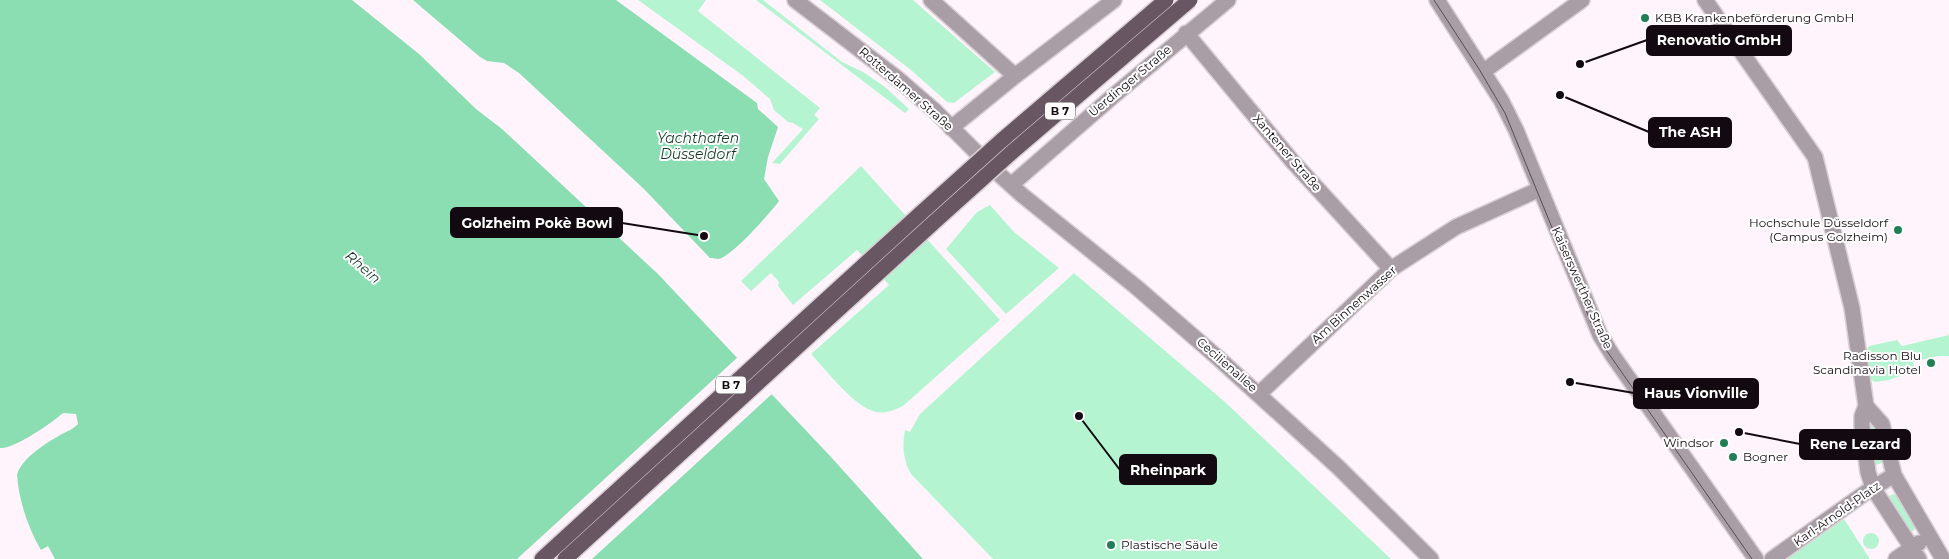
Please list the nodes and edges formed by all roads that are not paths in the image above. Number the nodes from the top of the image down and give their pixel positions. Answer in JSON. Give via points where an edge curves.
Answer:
{"nodes":[{"id":1,"x":795,"y":0,"type":"edge"},
{"id":2,"x":931,"y":0,"type":"edge"},
{"id":3,"x":1114,"y":0,"type":"edge"},
{"id":4,"x":1166,"y":0,"type":"edge"},
{"id":5,"x":1190,"y":0,"type":"edge"},
{"id":6,"x":1228,"y":0,"type":"edge"},
{"id":7,"x":1437,"y":0,"type":"edge"},
{"id":8,"x":1582,"y":0,"type":"edge"},
{"id":9,"x":1705,"y":0,"type":"edge"},
{"id":10,"x":1186,"y":34,"type":"junction"},
{"id":11,"x":1484,"y":71,"type":"junction"},
{"id":12,"x":1015,"y":76,"type":"junction"},
{"id":13,"x":952,"y":128,"type":"junction"},
{"id":14,"x":1012,"y":185,"type":"junction"},
{"id":15,"x":1540,"y":189,"type":"junction"},
{"id":16,"x":926,"y":218,"type":"junction"},
{"id":17,"x":1392,"y":269,"type":"junction"},
{"id":18,"x":1259,"y":394,"type":"junction"},
{"id":19,"x":1866,"y":406,"type":"junction"},
{"id":20,"x":1894,"y":475,"type":"junction"},
{"id":21,"x":1873,"y":488,"type":"junction"},
{"id":22,"x":1929,"y":537,"type":"junction"},
{"id":23,"x":1916,"y":553,"type":"edge"},
{"id":24,"x":542,"y":559,"type":"edge"},
{"id":25,"x":564,"y":559,"type":"edge"},
{"id":26,"x":1431,"y":559,"type":"edge"},
{"id":27,"x":1756,"y":559,"type":"edge"},
{"id":28,"x":1772,"y":559,"type":"edge"},
{"id":29,"x":1896,"y":559,"type":"edge"},
{"id":30,"x":1943,"y":559,"type":"edge"}],
"edges":[{"from":1,"to":13,"type":"street","name":"Rotterdamer Straße","via":[[898,79]]},
{"from":2,"to":12,"type":"street"},
{"from":3,"to":12,"type":"street"},
{"from":4,"to":16,"type":"main road","number":"B 7","bridge":true,"via":[[1001,141]]},
{"from":5,"to":16,"type":"main road","number":"B 7","bridge":true,"via":[[1040,128]]},
{"from":6,"to":10,"type":"street","name":"Uerdinger Straße"},
{"from":7,"to":11,"type":"street","name":"Kaiserswerther Straße"},
{"from":8,"to":11,"type":"street"},
{"from":9,"to":19,"type":"street","via":[[1815,157],[1852,312]]},
{"from":10,"to":14,"type":"street","name":"Uerdinger Straße"},
{"from":10,"to":17,"type":"street","name":"Xantener Straße","via":[[1293,162]]},
{"from":11,"to":15,"type":"street","name":"Kaiserswerther Straße","via":[[1512,123]]},
{"from":12,"to":13,"type":"street"},
{"from":13,"to":14,"type":"street","name":"Rotterdamer Straße"},
{"from":14,"to":18,"type":"street","name":"Cecilienallee"},
{"from":15,"to":17,"type":"street","name":"Am Binnenwasser","via":[[1456,228]]},
{"from":15,"to":27,"type":"street","name":"Kaiserswerther Straße","via":[[1600,335]]},
{"from":16,"to":24,"type":"main road","number":"B 7"},
{"from":16,"to":25,"type":"main road","number":"B 7"},
{"from":17,"to":18,"type":"street","name":"Am Binnenwasser"},
{"from":18,"to":26,"type":"street","name":"Cecilienallee","via":[[1338,466]]},
{"from":19,"to":20,"type":"street","via":[[1882,424]]},
{"from":19,"to":21,"type":"street","via":[[1862,426]]},
{"from":20,"to":21,"type":"street","name":"Karl-Arnold-Platz"},
{"from":20,"to":22,"type":"street","name":"Karl-Arnold-Platz"},
{"from":21,"to":23,"type":"street"},
{"from":21,"to":28,"type":"street","name":"Karl-Arnold-Platz"},
{"from":22,"to":23,"type":"street"},
{"from":22,"to":30,"type":"street","name":"Karl-Arnold-Platz"},
{"from":23,"to":29,"type":"street"}]}
